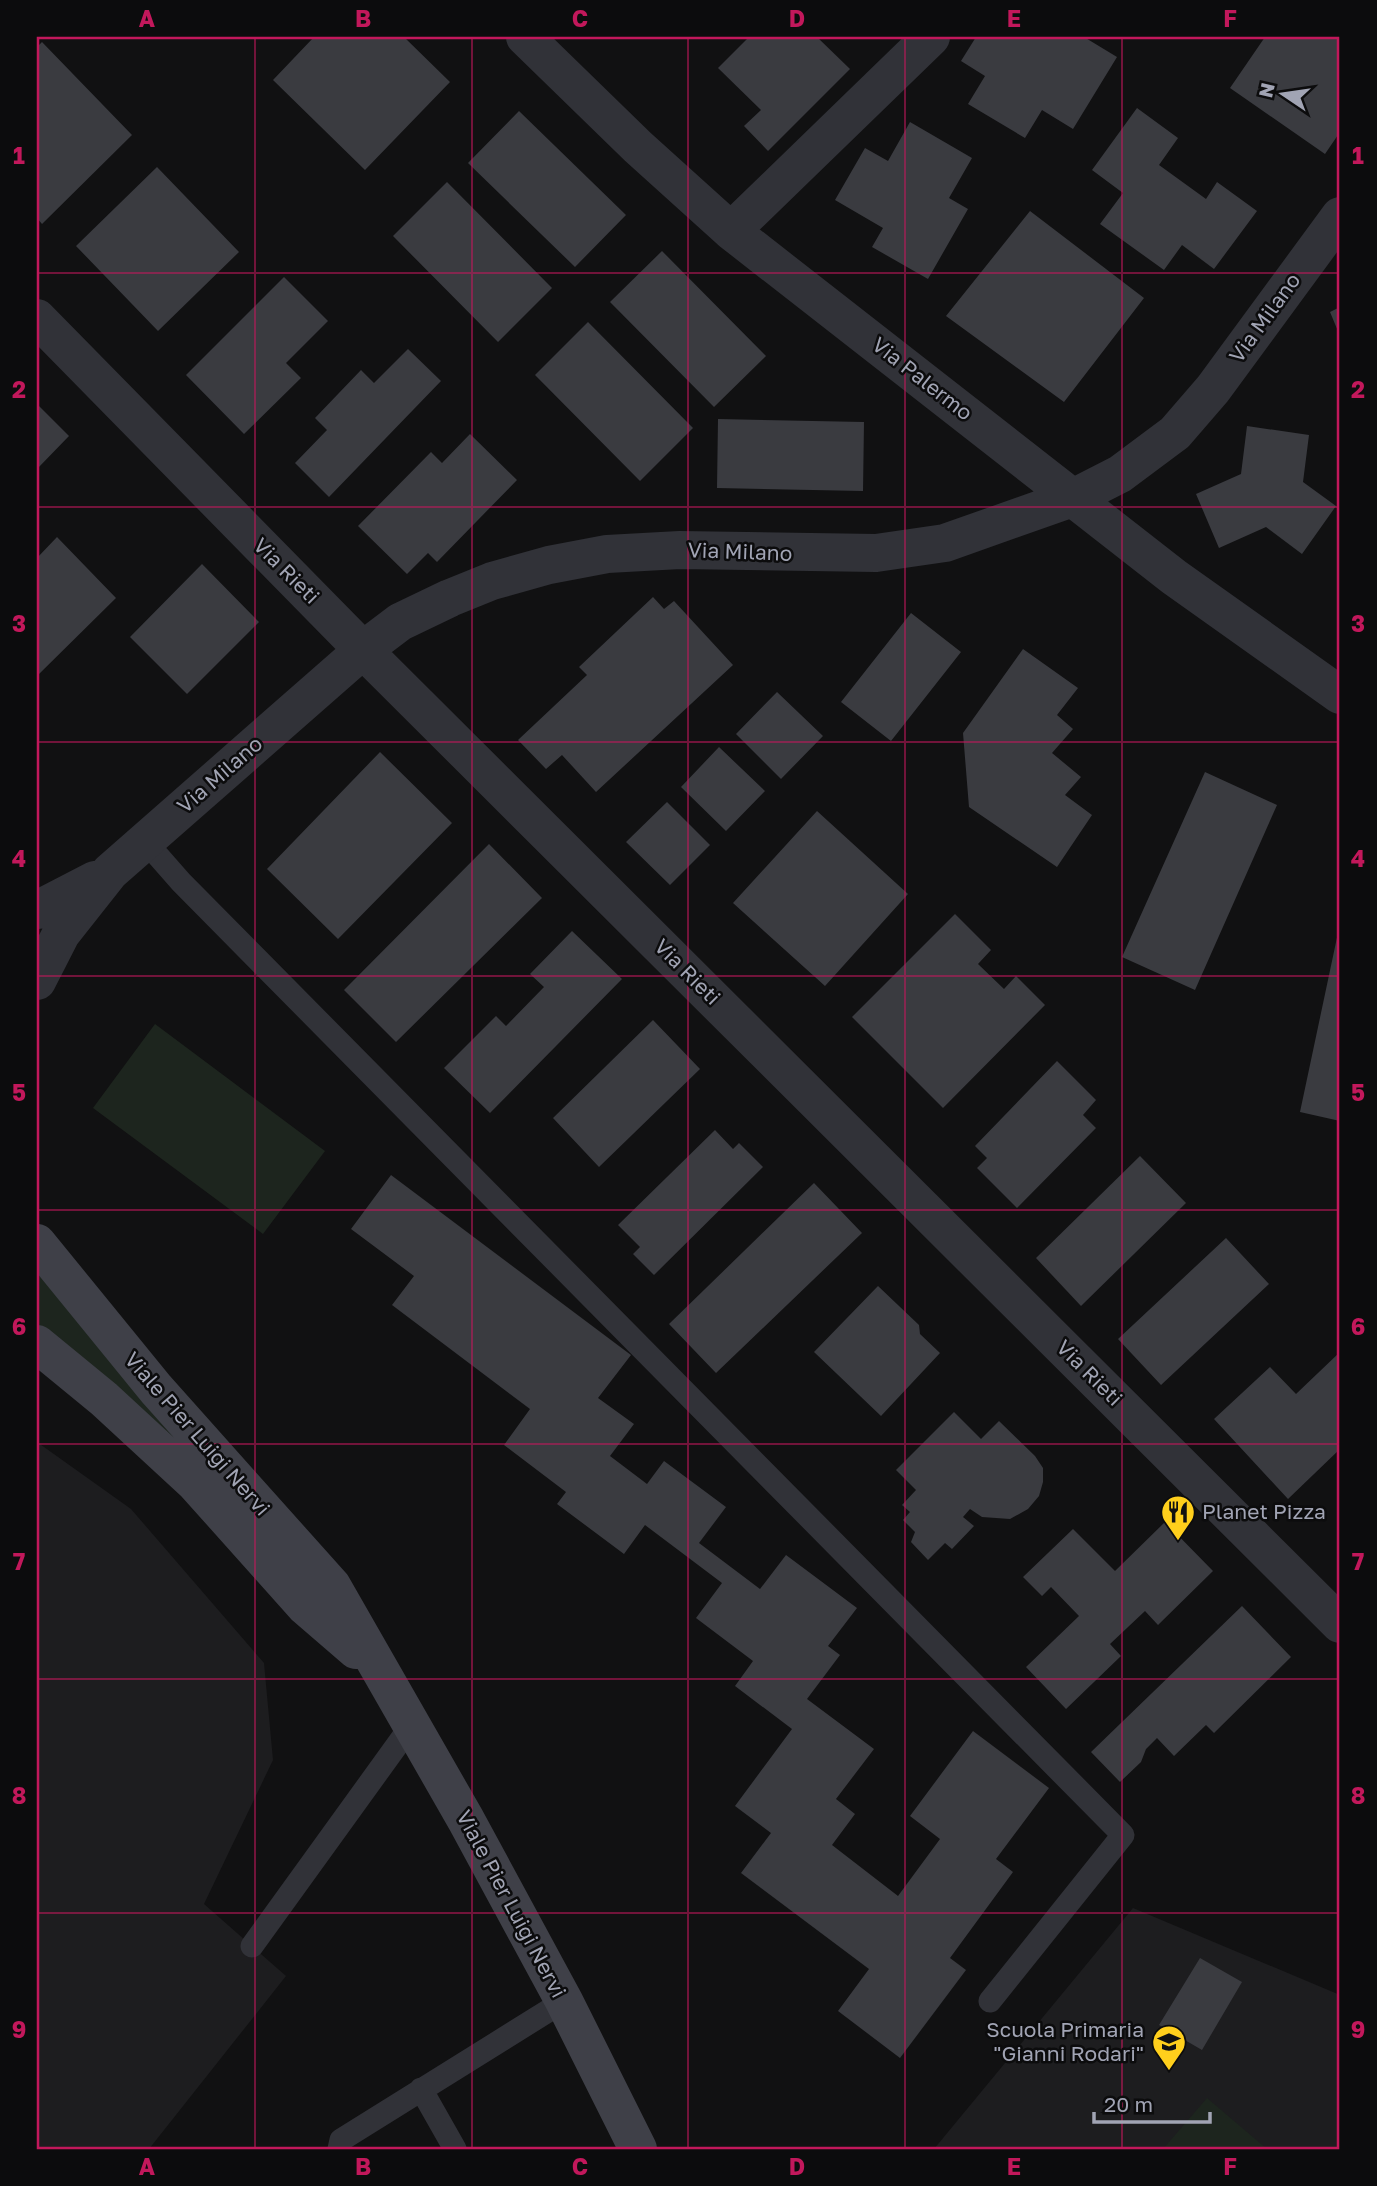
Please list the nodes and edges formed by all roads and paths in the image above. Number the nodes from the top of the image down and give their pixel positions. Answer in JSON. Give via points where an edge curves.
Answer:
{"nodes":[{"id":1,"x":525,"y":37,"type":"edge"},
{"id":2,"x":931,"y":37,"type":"edge"},
{"id":3,"x":1340,"y":216,"type":"edge"},
{"id":4,"x":731,"y":231,"type":"junction"},
{"id":5,"x":37,"y":318,"type":"edge"},
{"id":6,"x":1075,"y":497,"type":"junction"},
{"id":7,"x":363,"y":650,"type":"junction"},
{"id":8,"x":1340,"y":695,"type":"edge"},
{"id":9,"x":145,"y":841,"type":"junction"},
{"id":10,"x":110,"y":872,"type":"junction"},
{"id":11,"x":37,"y":910,"type":"edge"},
{"id":12,"x":37,"y":981,"type":"edge"},
{"id":13,"x":37,"y":1243,"type":"edge"},
{"id":14,"x":37,"y":1344,"type":"edge"},
{"id":15,"x":1340,"y":1623,"type":"edge"},
{"id":16,"x":374,"y":1665,"type":"junction"},
{"id":17,"x":413,"y":1723,"type":"junction"},
{"id":18,"x":251,"y":1947,"type":"dead end"},
{"id":19,"x":564,"y":2001,"type":"junction"},
{"id":20,"x":990,"y":2001,"type":"dead end"},
{"id":21,"x":421,"y":2089,"type":"junction"},
{"id":22,"x":339,"y":2149,"type":"edge"},
{"id":23,"x":455,"y":2149,"type":"edge"},
{"id":24,"x":638,"y":2149,"type":"edge"}],
"edges":[{"from":1,"to":4,"type":"street","name":"Via Palermo"},
{"from":2,"to":4,"type":"street"},
{"from":3,"to":6,"type":"street","name":"Via Milano","via":[[1213,389],[1175,433],[1120,474]]},
{"from":4,"to":6,"type":"street","name":"Via Palermo"},
{"from":5,"to":7,"type":"street","name":"Via Rieti"},
{"from":6,"to":7,"type":"street","name":"Via Milano","via":[[944,542],[876,553],[680,550],[607,554],[549,565],[450,598],[400,621]]},
{"from":6,"to":8,"type":"street","name":"Via Palermo","via":[[1174,577]]},
{"from":7,"to":9,"type":"street","name":"Via Milano"},
{"from":7,"to":15,"type":"street","name":"Via Rieti"},
{"from":9,"to":10,"type":"street","name":"Via Milano"},
{"from":9,"to":20,"type":"lane","via":[[1123,1835]]},
{"from":10,"to":11,"type":"street","name":"Via Milano"},
{"from":10,"to":12,"type":"street","name":"Via Milano","via":[[61,934]]},
{"from":13,"to":16,"type":"street","name":"Viale Pier Luigi Nervi","via":[[156,1389],[331,1586]]},
{"from":14,"to":16,"type":"street","name":"Viale Pier Luigi Nervi","via":[[195,1483],[305,1606]]},
{"from":16,"to":17,"type":"street","name":"Viale Pier Luigi Nervi"},
{"from":17,"to":18,"type":"lane"},
{"from":17,"to":19,"type":"street","name":"Viale Pier Luigi Nervi"},
{"from":19,"to":21,"type":"lane"},
{"from":19,"to":24,"type":"street","name":"Viale Pier Luigi Nervi"},
{"from":21,"to":22,"type":"lane","via":[[341,2140]]},
{"from":21,"to":23,"type":"lane"}]}
